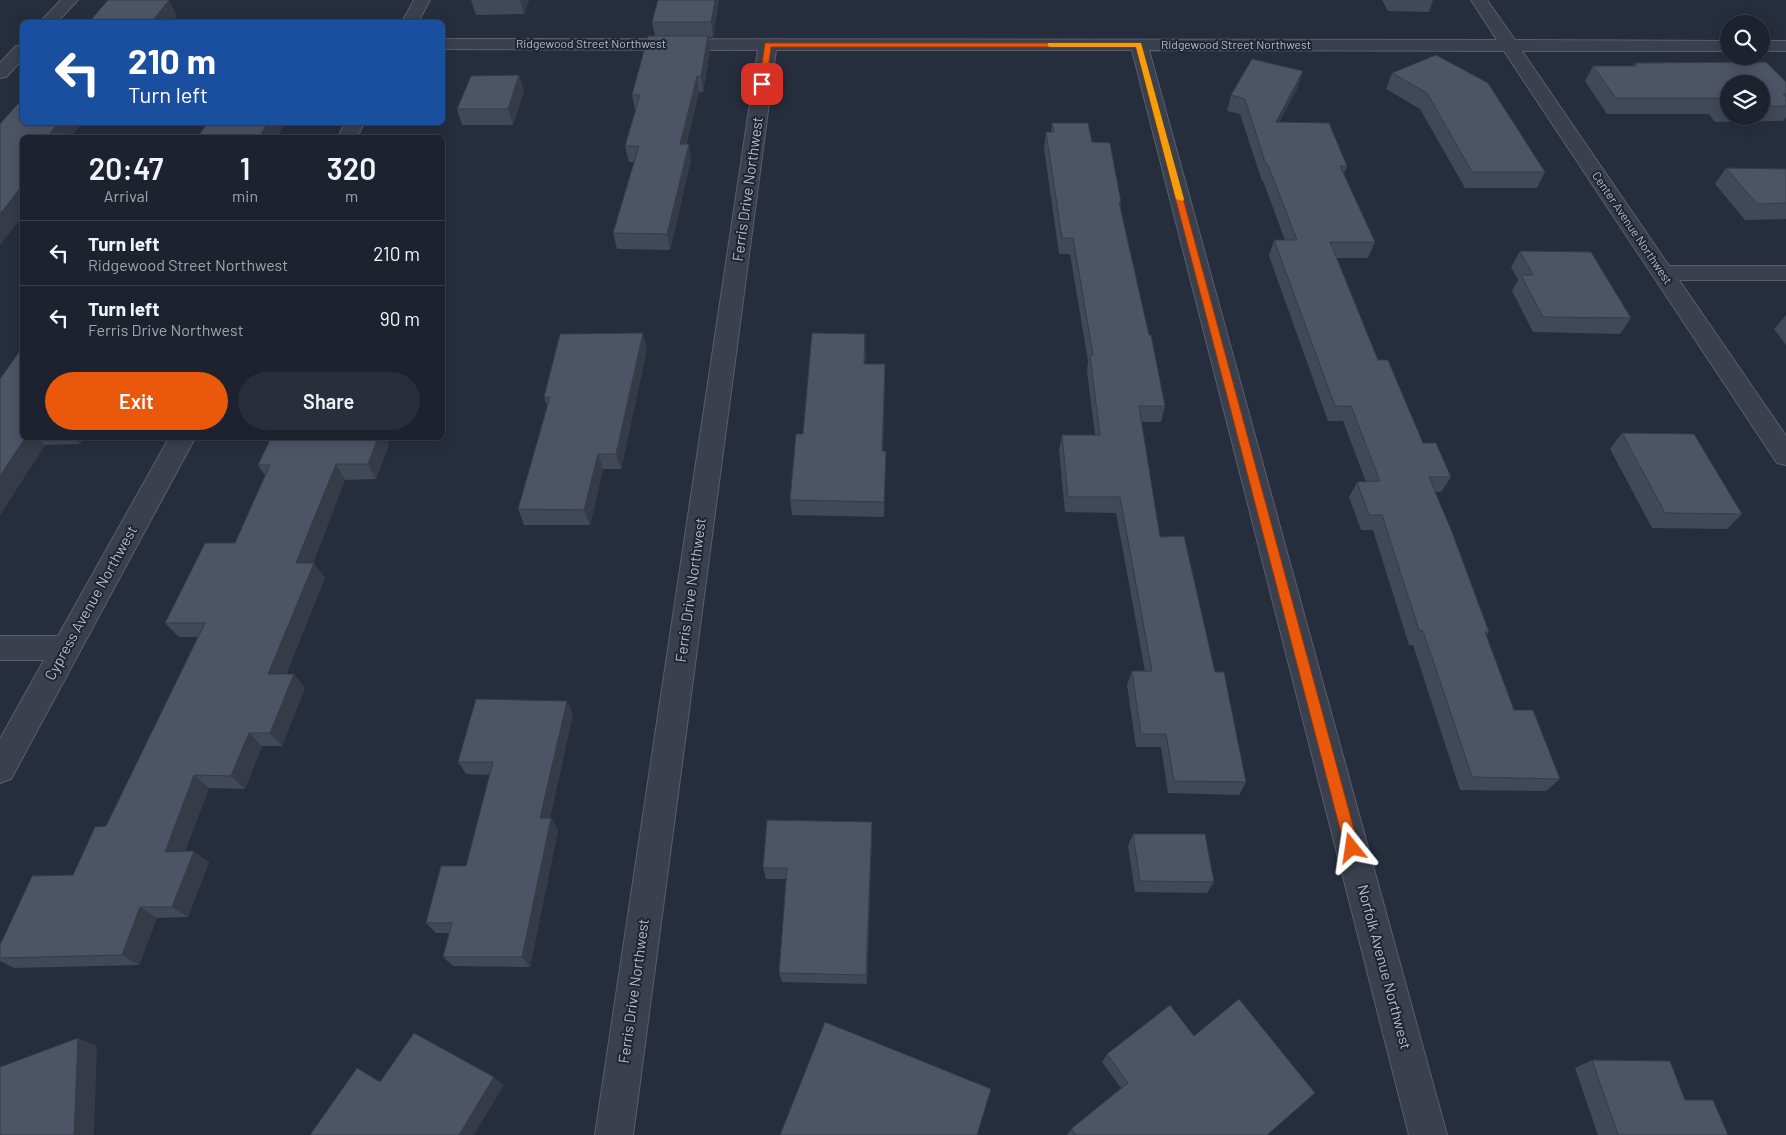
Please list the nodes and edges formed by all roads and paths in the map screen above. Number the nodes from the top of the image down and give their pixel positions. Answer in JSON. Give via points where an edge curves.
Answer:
{"nodes":[{"id":1,"x":70,"y":0,"type":"edge"},
{"id":2,"x":422,"y":0,"type":"edge"},
{"id":3,"x":1479,"y":0,"type":"edge"},
{"id":4,"x":50,"y":20,"type":"edge"},
{"id":5,"x":411,"y":20,"type":"edge"},
{"id":6,"x":445,"y":44,"type":"edge"},
{"id":7,"x":768,"y":44,"type":"junction"},
{"id":8,"x":1139,"y":45,"type":"junction"},
{"id":9,"x":1509,"y":45,"type":"junction"},
{"id":10,"x":1720,"y":46,"type":"edge"},
{"id":11,"x":1770,"y":46,"type":"edge"},
{"id":12,"x":1786,"y":46,"type":"edge"},
{"id":13,"x":20,"y":52,"type":"edge"},
{"id":14,"x":0,"y":73,"type":"edge"},
{"id":15,"x":1663,"y":273,"type":"junction"},
{"id":16,"x":1786,"y":273,"type":"edge"},
{"id":17,"x":181,"y":440,"type":"edge"},
{"id":18,"x":1786,"y":456,"type":"edge"},
{"id":19,"x":0,"y":648,"type":"edge"},
{"id":20,"x":66,"y":648,"type":"junction"},
{"id":21,"x":0,"y":769,"type":"edge"},
{"id":22,"x":614,"y":1135,"type":"edge"},
{"id":23,"x":1428,"y":1135,"type":"edge"}],
"edges":[{"from":1,"to":4,"type":"street"},
{"from":2,"to":5,"type":"street"},
{"from":3,"to":9,"type":"street","name":"Center Avenue Northwest"},
{"from":6,"to":7,"type":"street","name":"Ridgewood Street Northwest"},
{"from":7,"to":8,"type":"street","name":"Ridgewood Street Northwest"},
{"from":7,"to":22,"type":"street","name":"Ferris Drive Northwest"},
{"from":8,"to":9,"type":"street","name":"Ridgewood Street Northwest"},
{"from":8,"to":23,"type":"street","name":"Norfolk Avenue Northwest"},
{"from":9,"to":10,"type":"street","name":"Ridgewood Street Northwest"},
{"from":9,"to":15,"type":"street","name":"Center Avenue Northwest"},
{"from":11,"to":12,"type":"street"},
{"from":13,"to":14,"type":"street"},
{"from":15,"to":16,"type":"street"},
{"from":15,"to":18,"type":"street","name":"Center Avenue Northwest"},
{"from":17,"to":20,"type":"street","name":"Cypress Avenue Northwest"},
{"from":19,"to":20,"type":"street"},
{"from":20,"to":21,"type":"street","name":"Cypress Avenue Northwest"}]}
